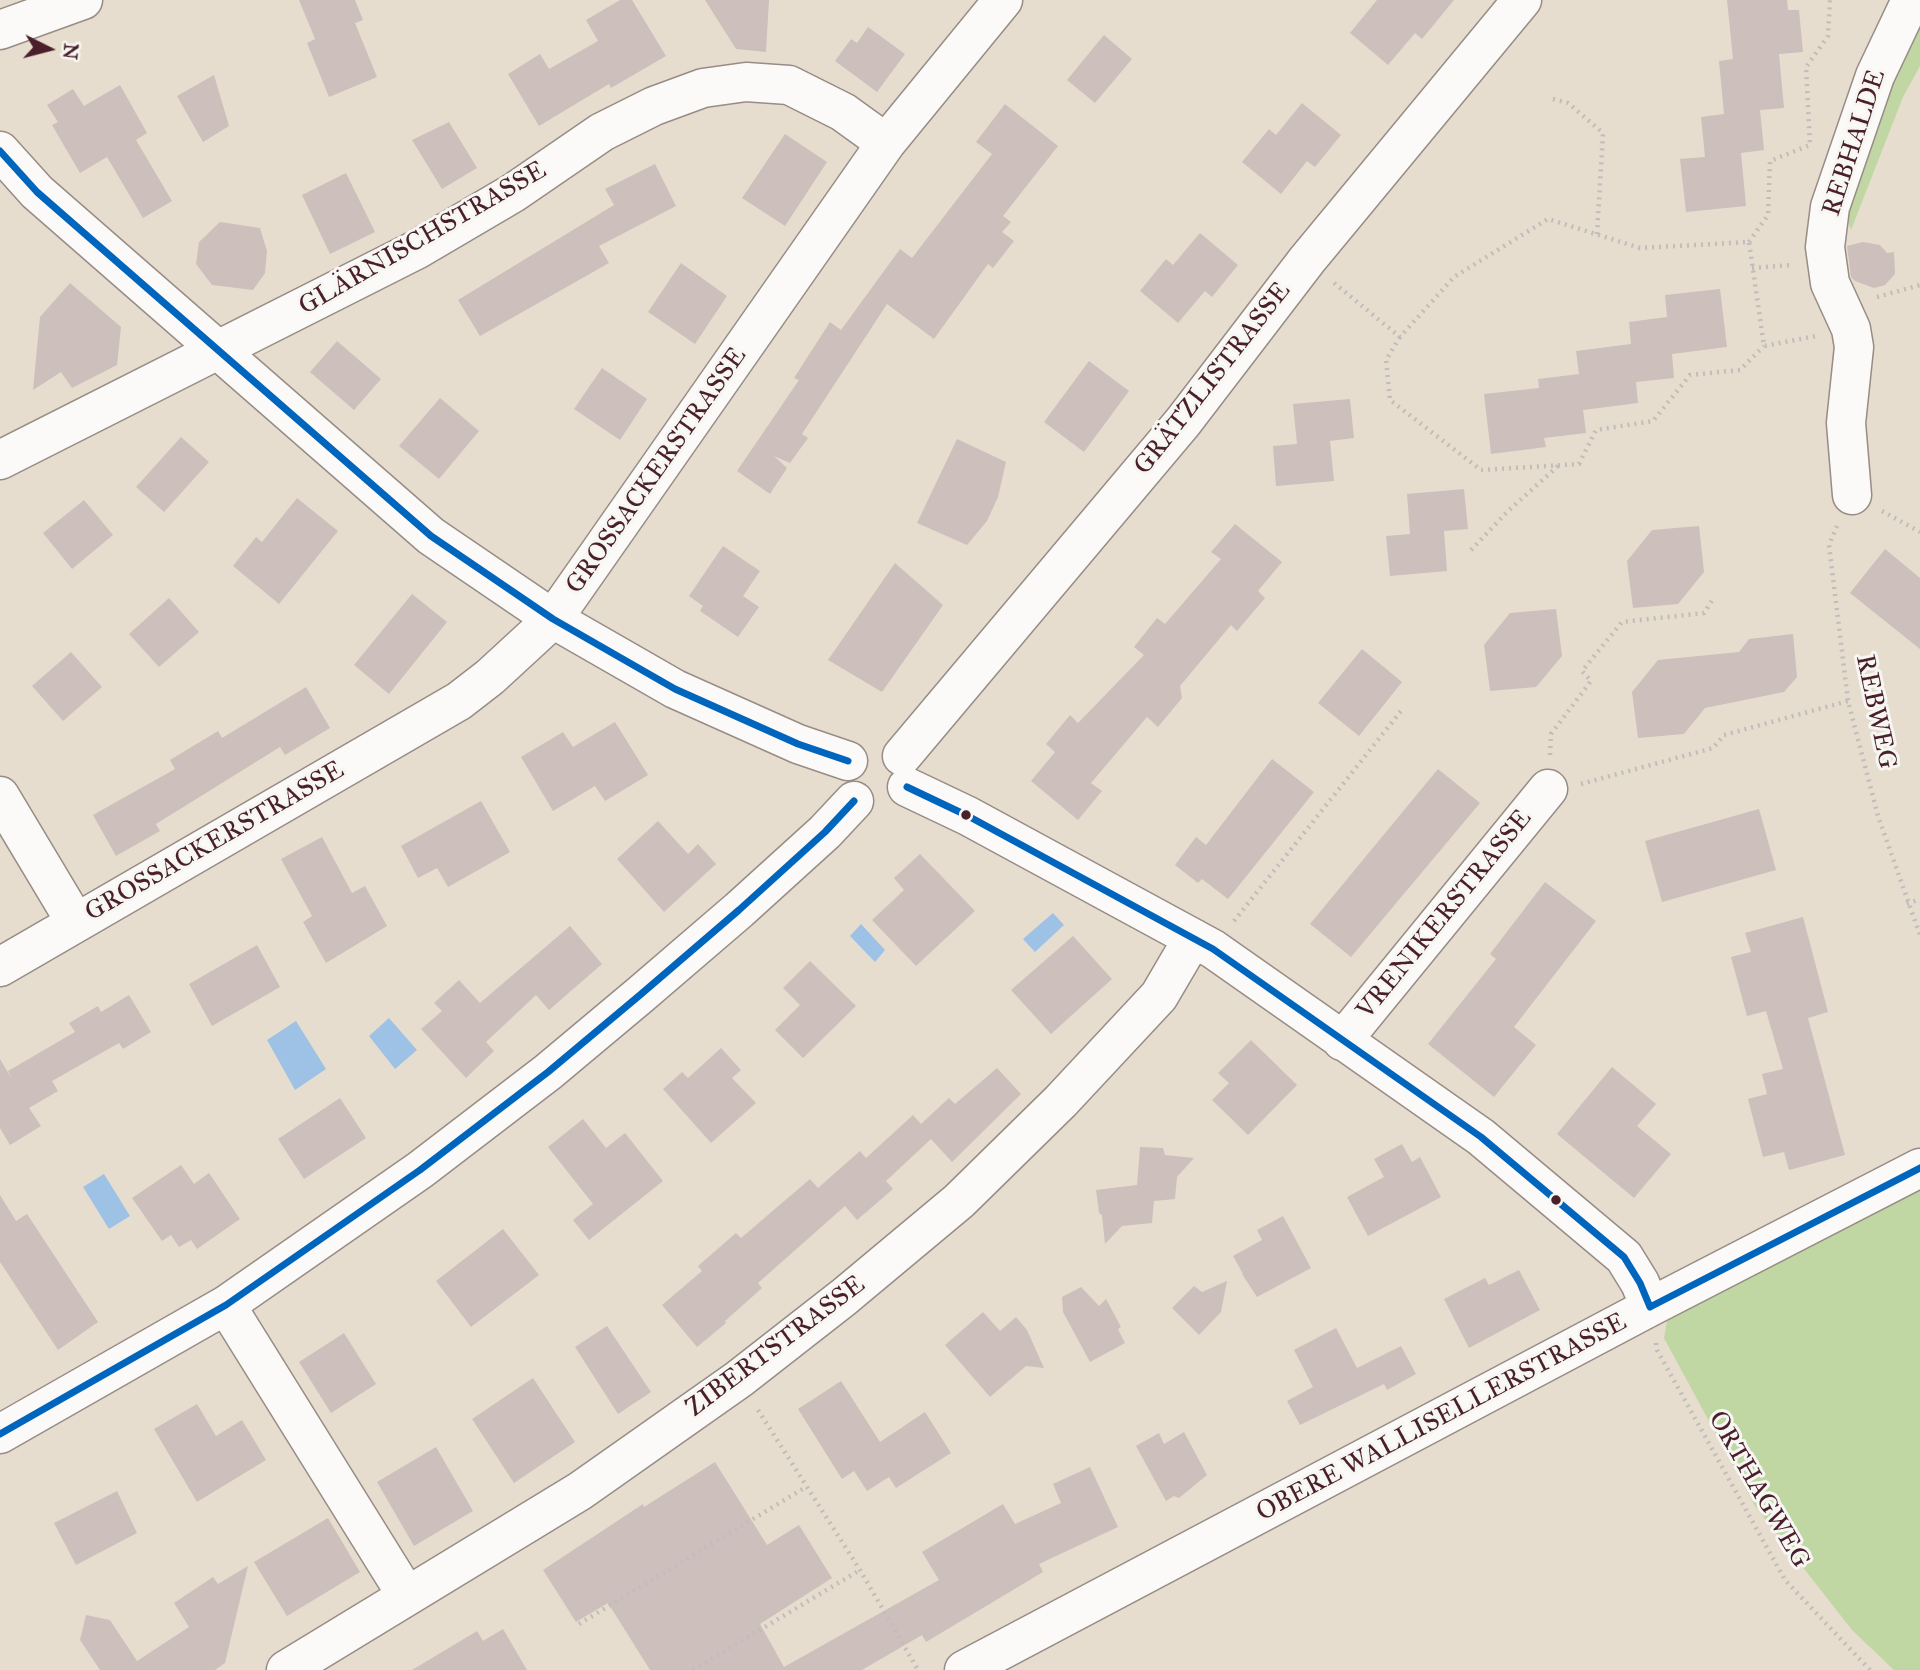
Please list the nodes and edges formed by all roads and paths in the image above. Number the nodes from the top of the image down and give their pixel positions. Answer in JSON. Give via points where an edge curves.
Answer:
{"nodes":[{"id":1,"x":1003,"y":0,"type":"edge"},
{"id":2,"x":1522,"y":0,"type":"edge"},
{"id":3,"x":1830,"y":0,"type":"edge"},
{"id":4,"x":1911,"y":0,"type":"edge"},
{"id":5,"x":73,"y":2,"type":"edge"},
{"id":6,"x":0,"y":30,"type":"edge"},
{"id":7,"x":1553,"y":99,"type":"dead end"},
{"id":8,"x":886,"y":143,"type":"junction"},
{"id":9,"x":0,"y":151,"type":"edge"},
{"id":10,"x":1597,"y":235,"type":"junction"},
{"id":11,"x":1749,"y":242,"type":"junction"},
{"id":12,"x":1326,"y":276,"type":"dead end"},
{"id":13,"x":1920,"y":285,"type":"edge"},
{"id":14,"x":1846,"y":318,"type":"junction"},
{"id":15,"x":1401,"y":337,"type":"junction"},
{"id":16,"x":1764,"y":346,"type":"junction"},
{"id":17,"x":221,"y":350,"type":"junction"},
{"id":18,"x":0,"y":460,"type":"edge"},
{"id":19,"x":1558,"y":465,"type":"junction"},
{"id":20,"x":1852,"y":495,"type":"junction"},
{"id":21,"x":1920,"y":532,"type":"edge"},
{"id":22,"x":1471,"y":550,"type":"dead end"},
{"id":23,"x":1713,"y":599,"type":"dead end"},
{"id":24,"x":553,"y":619,"type":"junction"},
{"id":25,"x":1848,"y":701,"type":"junction"},
{"id":26,"x":1401,"y":711,"type":"dead end"},
{"id":27,"x":848,"y":761,"type":"junction"},
{"id":28,"x":905,"y":771,"type":"junction"},
{"id":29,"x":1548,"y":789,"type":"junction"},
{"id":30,"x":0,"y":796,"type":"edge"},
{"id":31,"x":854,"y":801,"type":"junction"},
{"id":32,"x":1920,"y":899,"type":"edge"},
{"id":33,"x":1907,"y":904,"type":"junction"},
{"id":34,"x":76,"y":923,"type":"junction"},
{"id":35,"x":1920,"y":935,"type":"edge"},
{"id":36,"x":1203,"y":944,"type":"junction"},
{"id":37,"x":0,"y":967,"type":"edge"},
{"id":38,"x":1342,"y":1041,"type":"junction"},
{"id":39,"x":1920,"y":1168,"type":"edge"},
{"id":40,"x":226,"y":1305,"type":"junction"},
{"id":41,"x":1650,"y":1307,"type":"junction"},
{"id":42,"x":739,"y":1379,"type":"junction"},
{"id":43,"x":0,"y":1434,"type":"edge"},
{"id":44,"x":807,"y":1486,"type":"junction"},
{"id":45,"x":860,"y":1570,"type":"junction"},
{"id":46,"x":407,"y":1596,"type":"junction"},
{"id":47,"x":579,"y":1623,"type":"dead end"},
{"id":48,"x":286,"y":1670,"type":"edge"},
{"id":49,"x":693,"y":1670,"type":"edge"},
{"id":50,"x":918,"y":1670,"type":"edge"},
{"id":51,"x":964,"y":1670,"type":"edge"},
{"id":52,"x":1870,"y":1670,"type":"edge"}],
"edges":[{"from":1,"to":8,"type":"street","name":"GROSSACKERSTRASSE"},
{"from":2,"to":28,"type":"street","name":"GRÄTZLISTRASSE","via":[[1307,260]]},
{"from":3,"to":11,"type":"path","via":[[1828,36],[1806,67],[1810,145],[1770,161],[1768,215]]},
{"from":4,"to":14,"type":"street","name":"REBHALDE","via":[[1875,76],[1830,207],[1826,263]]},
{"from":5,"to":6,"type":"street"},
{"from":7,"to":10,"type":"path","via":[[1568,103],[1603,133]]},
{"from":8,"to":17,"type":"street","name":"GLÄRNISCHSTRASSE","via":[[842,112],[789,85],[747,82],[703,88],[602,132],[513,193],[437,237]]},
{"from":8,"to":24,"type":"street","name":"GROSSACKERSTRASSE"},
{"from":9,"to":17,"type":"street","via":[[37,192]]},
{"from":10,"to":11,"type":"path","via":[[1640,248]]},
{"from":10,"to":15,"type":"path","via":[[1548,219],[1454,277]]},
{"from":11,"to":16,"type":"path"},
{"from":12,"to":15,"type":"path"},
{"from":13,"to":14,"type":"path"},
{"from":14,"to":16,"type":"path"},
{"from":14,"to":20,"type":"street","name":"REBHALDE","via":[[1854,347],[1846,423]]},
{"from":15,"to":19,"type":"path","via":[[1386,360],[1390,400],[1481,470]]},
{"from":16,"to":19,"type":"path","via":[[1740,370],[1690,375],[1653,421],[1596,430],[1579,464]]},
{"from":17,"to":18,"type":"street","name":"GLÄRNISCHSTRASSE"},
{"from":17,"to":24,"type":"street","via":[[431,536]]},
{"from":19,"to":22,"type":"path"},
{"from":20,"to":21,"type":"path"},
{"from":20,"to":25,"type":"path","name":"REBWEG","via":[[1829,545]]},
{"from":23,"to":29,"type":"path","via":[[1704,613],[1622,622],[1582,671],[1591,681],[1551,734]]},
{"from":24,"to":27,"type":"street","via":[[676,689],[798,744]]},
{"from":24,"to":34,"type":"street","name":"GROSSACKERSTRASSE","via":[[459,701]]},
{"from":25,"to":29,"type":"path","via":[[1724,735],[1713,748],[1595,782]]},
{"from":25,"to":33,"type":"path","name":"REBWEG"},
{"from":26,"to":36,"type":"path"},
{"from":27,"to":28,"type":"street","via":[[855,751],[880,744],[892,747]]},
{"from":27,"to":31,"type":"street","via":[[844,782]]},
{"from":28,"to":31,"type":"street","via":[[902,797],[885,809],[873,810]]},
{"from":28,"to":36,"type":"street","name":"VRENIKERSTRASSE","via":[[968,816]]},
{"from":29,"to":38,"type":"street","name":"VRENIKERSTRASSE"},
{"from":30,"to":34,"type":"street"},
{"from":31,"to":40,"type":"street","via":[[739,911],[548,1072],[420,1170]]},
{"from":32,"to":33,"type":"path"},
{"from":33,"to":35,"type":"path","name":"REBWEG"},
{"from":34,"to":37,"type":"street","name":"GROSSACKERSTRASSE"},
{"from":36,"to":38,"type":"street","name":"VRENIKERSTRASSE"},
{"from":36,"to":42,"type":"street","name":"ZIBERTSTRASSE","via":[[1061,1101],[959,1201]]},
{"from":38,"to":41,"type":"street","name":"VRENIKERSTRASSE","via":[[1481,1137],[1574,1213],[1624,1257]]},
{"from":39,"to":41,"type":"street","name":"OBERE WALLISELLERSTRASSE"},
{"from":40,"to":43,"type":"street"},
{"from":40,"to":46,"type":"street"},
{"from":41,"to":51,"type":"street","name":"OBERE WALLISELLERSTRASSE"},
{"from":41,"to":52,"type":"path","name":"ORTHAGWEG","via":[[1657,1350],[1785,1580]]},
{"from":42,"to":44,"type":"path"},
{"from":42,"to":46,"type":"street","name":"ZIBERTSTRASSE","via":[[580,1491]]},
{"from":44,"to":45,"type":"path"},
{"from":44,"to":47,"type":"path"},
{"from":45,"to":49,"type":"path"},
{"from":45,"to":50,"type":"path"},
{"from":46,"to":48,"type":"street","name":"ZIBERTSTRASSE"}]}
